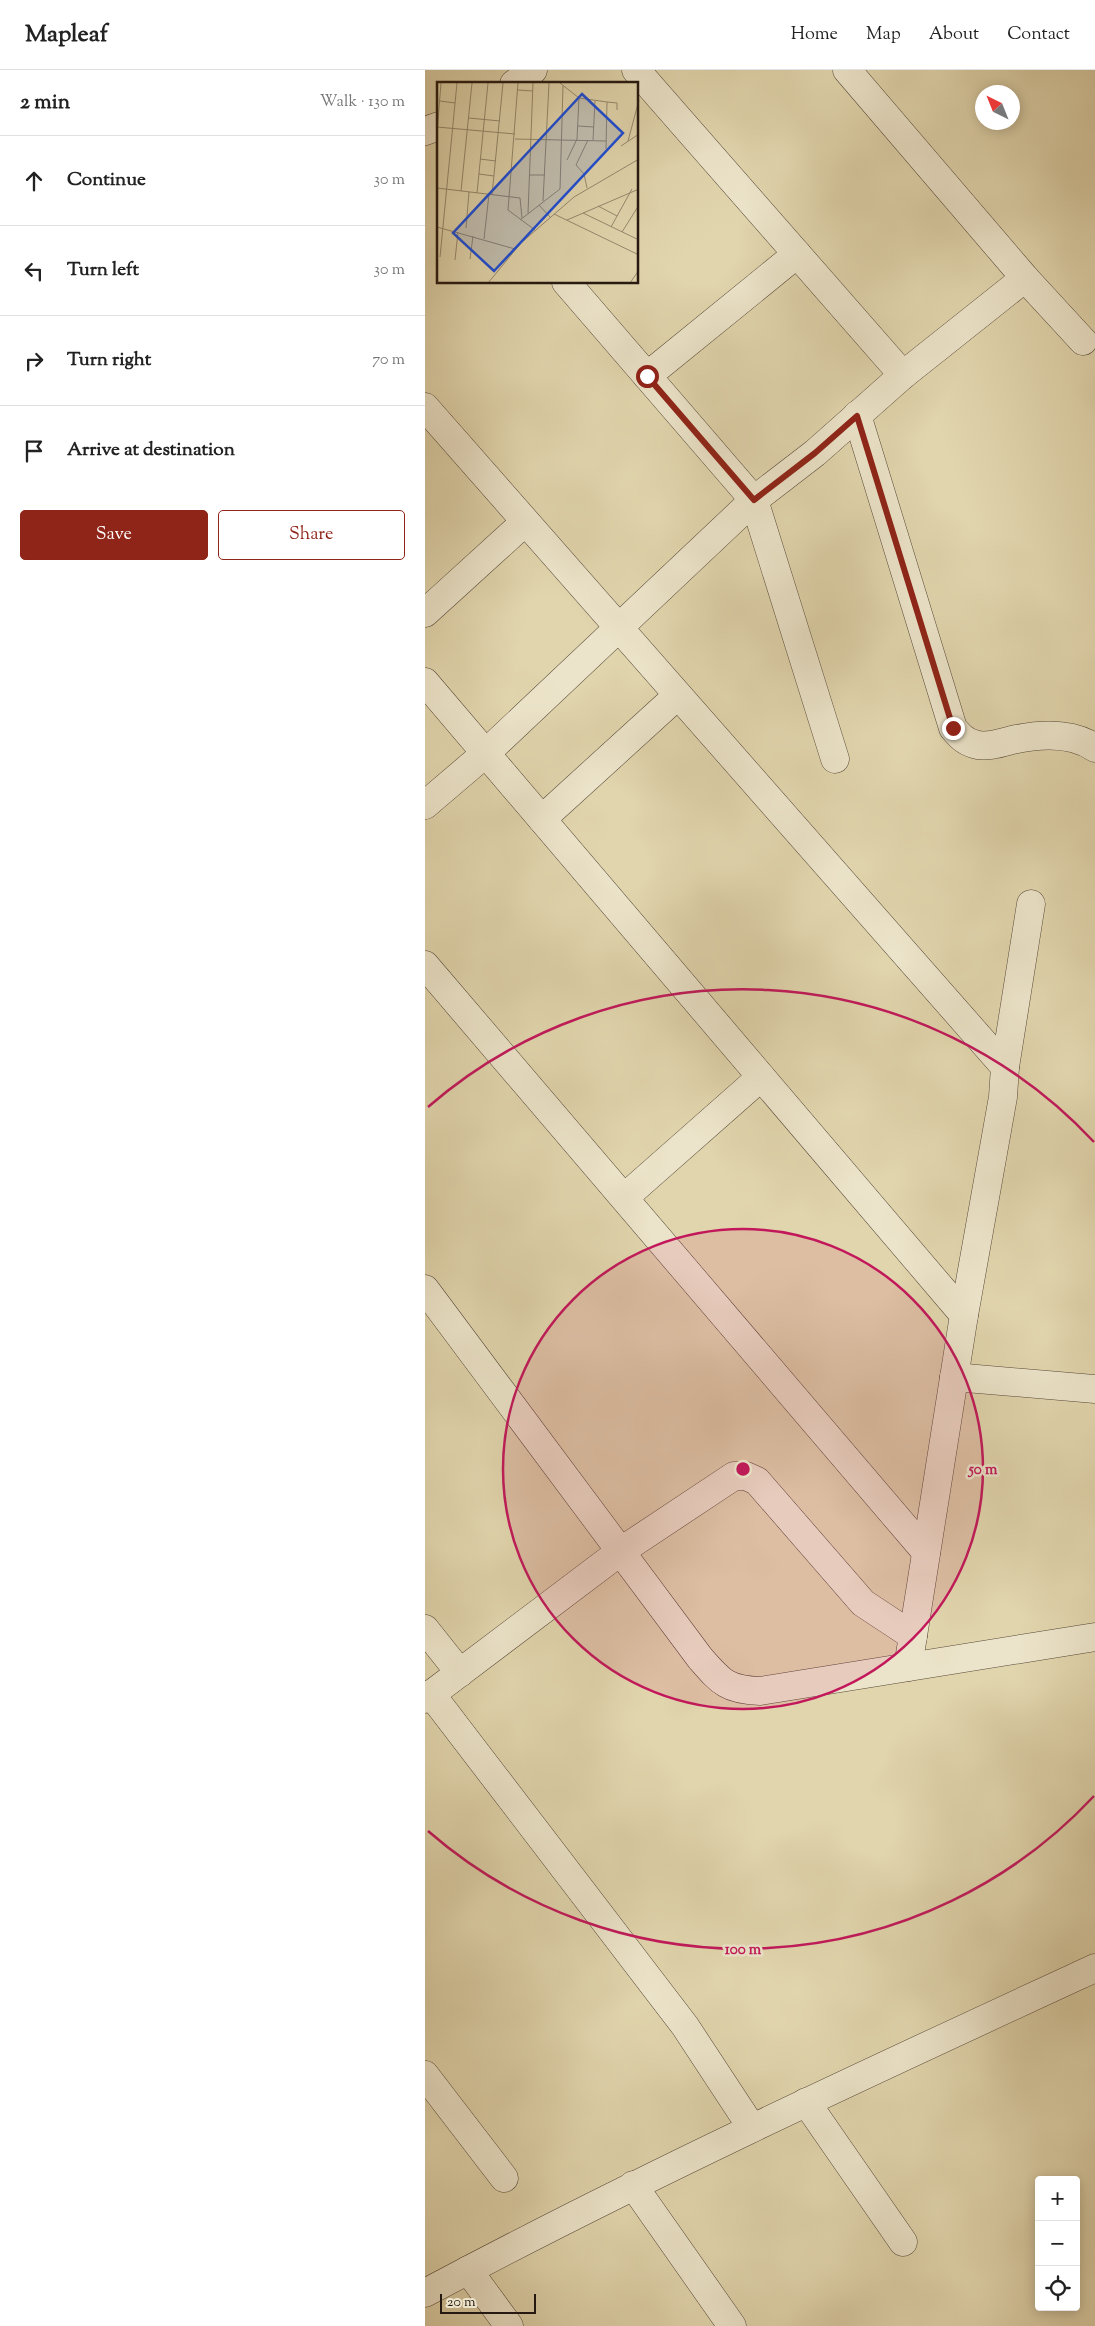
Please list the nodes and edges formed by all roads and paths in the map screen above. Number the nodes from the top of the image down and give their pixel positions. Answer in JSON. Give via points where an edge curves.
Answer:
{"nodes":[{"id":1,"x":533,"y":70,"type":"edge"},
{"id":2,"x":636,"y":70,"type":"edge"},
{"id":3,"x":847,"y":70,"type":"edge"},
{"id":4,"x":517,"y":82,"type":"edge"},
{"id":5,"x":797,"y":254,"type":"junction"},
{"id":6,"x":1025,"y":278,"type":"junction"},
{"id":7,"x":568,"y":284,"type":"edge"},
{"id":8,"x":1083,"y":341,"type":"dead end"},
{"id":9,"x":903,"y":375,"type":"junction"},
{"id":10,"x":647,"y":376,"type":"junction"},
{"id":11,"x":425,"y":407,"type":"edge"},
{"id":12,"x":857,"y":416,"type":"junction"},
{"id":13,"x":754,"y":500,"type":"junction"},
{"id":14,"x":525,"y":522,"type":"junction"},
{"id":15,"x":425,"y":613,"type":"edge"},
{"id":16,"x":619,"y":630,"type":"junction"},
{"id":17,"x":425,"y":682,"type":"edge"},
{"id":18,"x":677,"y":696,"type":"junction"},
{"id":19,"x":1095,"y":748,"type":"edge"},
{"id":20,"x":486,"y":753,"type":"junction"},
{"id":21,"x":835,"y":759,"type":"dead end"},
{"id":22,"x":425,"y":805,"type":"edge"},
{"id":23,"x":542,"y":818,"type":"junction"},
{"id":24,"x":1031,"y":904,"type":"dead end"},
{"id":25,"x":425,"y":965,"type":"edge"},
{"id":26,"x":1005,"y":1067,"type":"junction"},
{"id":27,"x":761,"y":1077,"type":"junction"},
{"id":28,"x":625,"y":1197,"type":"junction"},
{"id":29,"x":425,"y":1289,"type":"edge"},
{"id":30,"x":964,"y":1315,"type":"junction"},
{"id":31,"x":954,"y":1377,"type":"junction"},
{"id":32,"x":1095,"y":1389,"type":"edge"},
{"id":33,"x":621,"y":1551,"type":"junction"},
{"id":34,"x":925,"y":1552,"type":"junction"},
{"id":35,"x":425,"y":1629,"type":"edge"},
{"id":36,"x":913,"y":1636,"type":"junction"},
{"id":37,"x":1095,"y":1637,"type":"edge"},
{"id":38,"x":908,"y":1667,"type":"junction"},
{"id":39,"x":460,"y":1673,"type":"junction"},
{"id":40,"x":428,"y":1696,"type":"edge"},
{"id":41,"x":1095,"y":1968,"type":"edge"},
{"id":42,"x":425,"y":2075,"type":"edge"},
{"id":43,"x":806,"y":2102,"type":"junction"},
{"id":44,"x":752,"y":2128,"type":"junction"},
{"id":45,"x":504,"y":2178,"type":"dead end"},
{"id":46,"x":633,"y":2186,"type":"junction"},
{"id":47,"x":903,"y":2242,"type":"dead end"},
{"id":48,"x":468,"y":2270,"type":"junction"},
{"id":49,"x":425,"y":2293,"type":"edge"},
{"id":50,"x":509,"y":2326,"type":"edge"},
{"id":51,"x":732,"y":2326,"type":"edge"}],
"edges":[{"from":1,"to":4,"type":"street"},
{"from":2,"to":5,"type":"street"},
{"from":3,"to":6,"type":"street"},
{"from":5,"to":9,"type":"street"},
{"from":5,"to":10,"type":"street"},
{"from":6,"to":8,"type":"street"},
{"from":6,"to":9,"type":"street"},
{"from":7,"to":10,"type":"street"},
{"from":9,"to":12,"type":"street"},
{"from":10,"to":13,"type":"street"},
{"from":11,"to":14,"type":"street"},
{"from":12,"to":13,"type":"street"},
{"from":12,"to":19,"type":"street","via":[[953,728],[962,739],[976,745],[997,744],[1033,735],[1062,735]]},
{"from":13,"to":16,"type":"street"},
{"from":13,"to":21,"type":"street"},
{"from":14,"to":15,"type":"street"},
{"from":14,"to":16,"type":"street"},
{"from":16,"to":18,"type":"street"},
{"from":16,"to":20,"type":"street"},
{"from":17,"to":20,"type":"street"},
{"from":18,"to":23,"type":"street"},
{"from":18,"to":26,"type":"street"},
{"from":20,"to":22,"type":"street"},
{"from":20,"to":23,"type":"street"},
{"from":23,"to":27,"type":"street"},
{"from":24,"to":26,"type":"street"},
{"from":25,"to":28,"type":"street"},
{"from":26,"to":30,"type":"street","via":[[1003,1097]]},
{"from":27,"to":28,"type":"street"},
{"from":27,"to":30,"type":"street"},
{"from":28,"to":34,"type":"street"},
{"from":29,"to":33,"type":"street"},
{"from":30,"to":31,"type":"street"},
{"from":31,"to":32,"type":"street"},
{"from":31,"to":34,"type":"street"},
{"from":33,"to":36,"type":"street","via":[[733,1476],[746,1476],[757,1482],[863,1603]]},
{"from":33,"to":38,"type":"street","via":[[721,1682],[760,1691]]},
{"from":33,"to":39,"type":"street"},
{"from":34,"to":36,"type":"street"},
{"from":35,"to":39,"type":"street"},
{"from":36,"to":38,"type":"street"},
{"from":37,"to":38,"type":"street"},
{"from":39,"to":40,"type":"street"},
{"from":40,"to":44,"type":"street","via":[[685,2026]]},
{"from":41,"to":43,"type":"street"},
{"from":42,"to":45,"type":"street"},
{"from":43,"to":44,"type":"street"},
{"from":43,"to":47,"type":"street"},
{"from":44,"to":46,"type":"street"},
{"from":46,"to":48,"type":"street"},
{"from":46,"to":51,"type":"street"},
{"from":48,"to":49,"type":"street"},
{"from":48,"to":50,"type":"street"}]}
